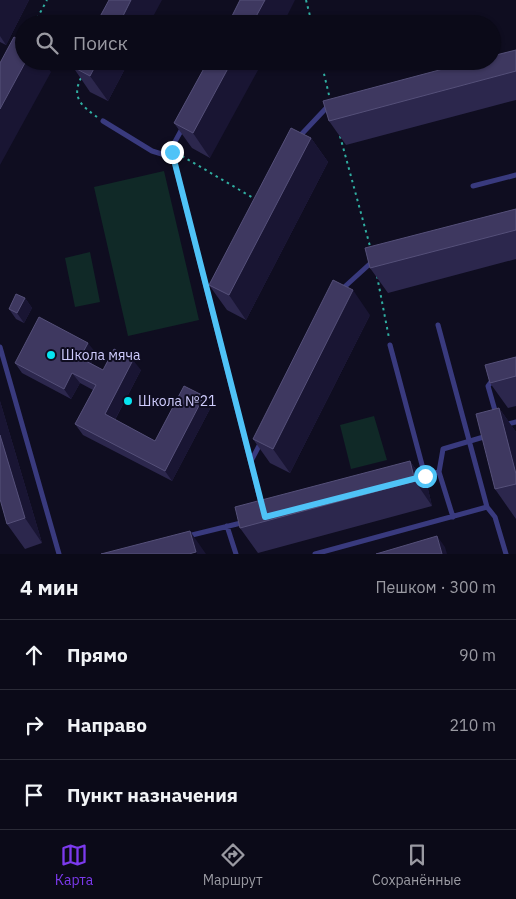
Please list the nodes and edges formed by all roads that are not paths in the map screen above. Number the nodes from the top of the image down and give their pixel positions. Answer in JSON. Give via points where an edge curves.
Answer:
{"nodes":[{"id":1,"x":81,"y":70,"type":"edge"},
{"id":2,"x":84,"y":72,"type":"edge"},
{"id":3,"x":340,"y":101,"type":"edge"},
{"id":4,"x":103,"y":121,"type":"road end"},
{"id":5,"x":184,"y":125,"type":"edge"},
{"id":6,"x":294,"y":142,"type":"edge"},
{"id":7,"x":172,"y":151,"type":"junction"},
{"id":8,"x":516,"y":174,"type":"edge"},
{"id":9,"x":473,"y":186,"type":"dead end"},
{"id":10,"x":383,"y":258,"type":"edge"},
{"id":11,"x":213,"y":292,"type":"edge"},
{"id":12,"x":338,"y":293,"type":"edge"},
{"id":13,"x":209,"y":300,"type":"junction"},
{"id":14,"x":438,"y":325,"type":"dead end"},
{"id":15,"x":390,"y":345,"type":"road end"},
{"id":16,"x":0,"y":347,"type":"edge"},
{"id":17,"x":502,"y":374,"type":"edge"},
{"id":18,"x":497,"y":418,"type":"edge"},
{"id":19,"x":516,"y":422,"type":"edge"},
{"id":20,"x":499,"y":426,"type":"edge"},
{"id":21,"x":492,"y":434,"type":"edge"},
{"id":22,"x":264,"y":435,"type":"edge"},
{"id":23,"x":469,"y":441,"type":"junction"},
{"id":24,"x":250,"y":462,"type":"junction"},
{"id":25,"x":439,"y":472,"type":"junction"},
{"id":26,"x":425,"y":476,"type":"junction"},
{"id":27,"x":406,"y":480,"type":"edge"},
{"id":28,"x":487,"y":507,"type":"junction"},
{"id":29,"x":265,"y":517,"type":"edge"},
{"id":30,"x":453,"y":517,"type":"junction"},
{"id":31,"x":255,"y":519,"type":"edge"},
{"id":32,"x":227,"y":526,"type":"junction"},
{"id":33,"x":181,"y":538,"type":"edge"},
{"id":34,"x":59,"y":554,"type":"edge"},
{"id":35,"x":236,"y":554,"type":"edge"},
{"id":36,"x":315,"y":554,"type":"edge"},
{"id":37,"x":506,"y":554,"type":"edge"}],
"edges":[{"from":1,"to":2,"type":"lane"},
{"from":3,"to":6,"type":"lane","via":[[331,103]]},
{"from":4,"to":7,"type":"lane","via":[[152,151],[165,155]]},
{"from":5,"to":7,"type":"lane"},
{"from":7,"to":13,"type":"lane"},
{"from":8,"to":9,"type":"lane"},
{"from":10,"to":12,"type":"lane","via":[[374,261]]},
{"from":11,"to":13,"type":"lane"},
{"from":13,"to":24,"type":"lane"},
{"from":14,"to":23,"type":"lane"},
{"from":15,"to":26,"type":"lane"},
{"from":16,"to":34,"type":"lane"},
{"from":17,"to":18,"type":"lane","via":[[488,386]]},
{"from":19,"to":20,"type":"lane"},
{"from":21,"to":23,"type":"lane"},
{"from":22,"to":24,"type":"lane"},
{"from":23,"to":25,"type":"lane","via":[[443,449]]},
{"from":23,"to":28,"type":"lane"},
{"from":24,"to":29,"type":"lane"},
{"from":25,"to":26,"type":"lane"},
{"from":25,"to":30,"type":"lane"},
{"from":26,"to":27,"type":"lane"},
{"from":28,"to":30,"type":"lane"},
{"from":28,"to":37,"type":"lane","via":[[495,516]]},
{"from":30,"to":36,"type":"lane"},
{"from":31,"to":32,"type":"lane"},
{"from":32,"to":33,"type":"lane"},
{"from":32,"to":35,"type":"lane"}]}
